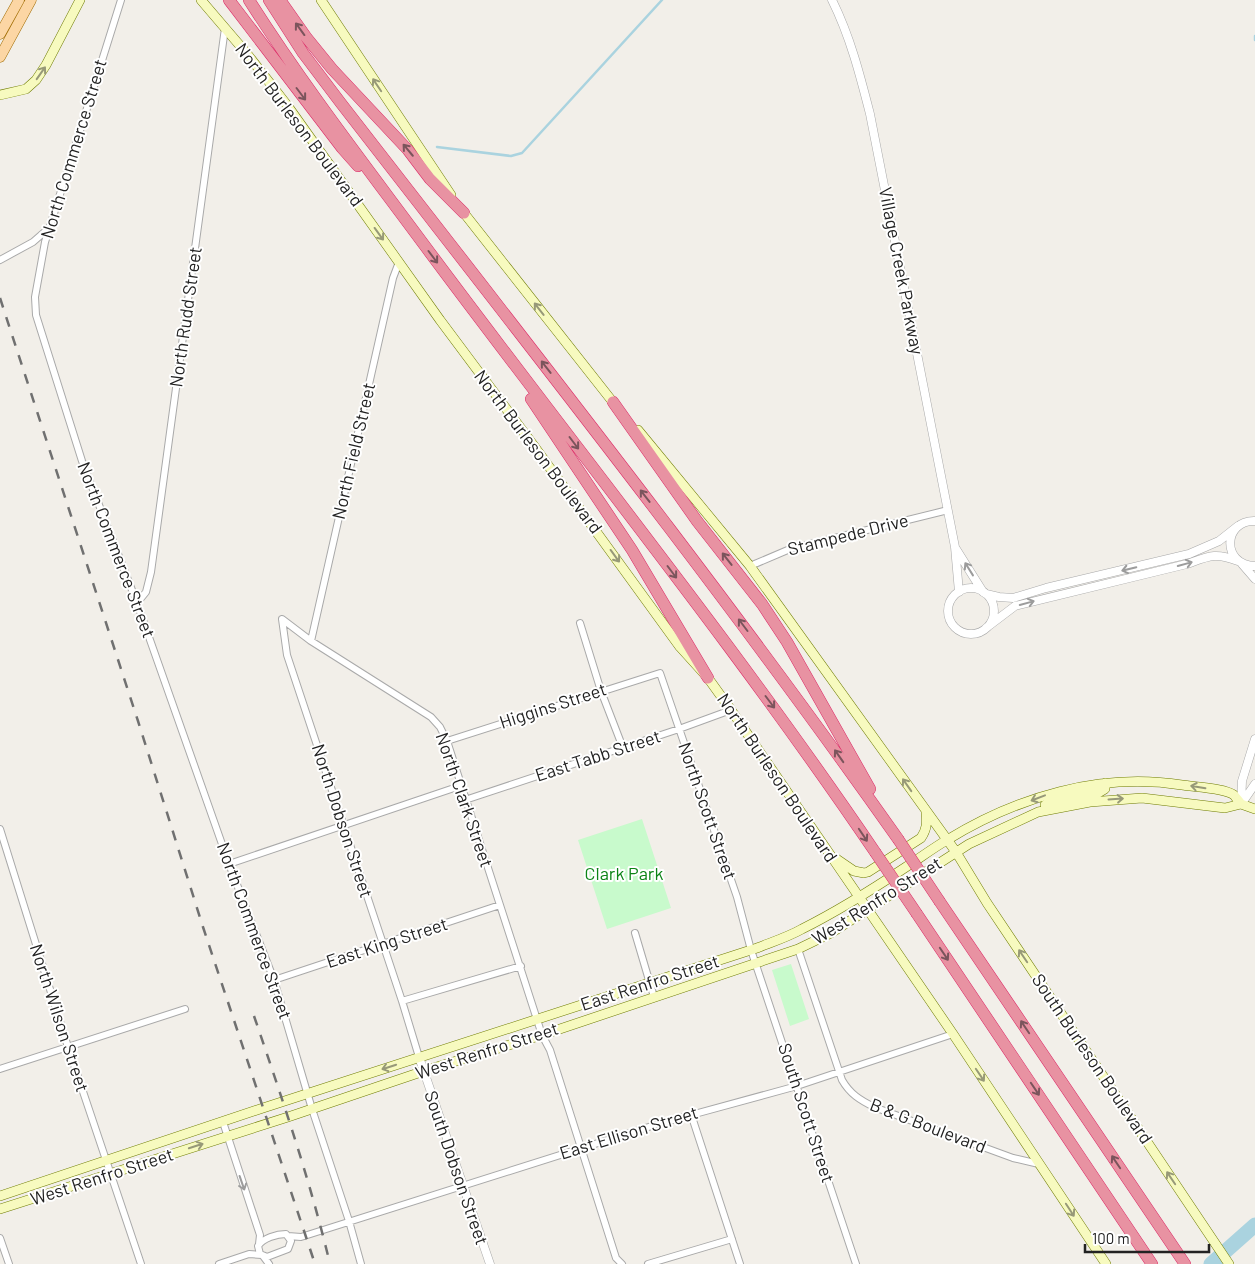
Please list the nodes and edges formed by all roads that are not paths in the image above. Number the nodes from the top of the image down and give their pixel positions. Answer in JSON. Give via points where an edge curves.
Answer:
{"nodes":[{"id":1,"x":18,"y":0,"type":"edge"},
{"id":2,"x":32,"y":0,"type":"edge"},
{"id":3,"x":80,"y":0,"type":"edge"},
{"id":4,"x":121,"y":0,"type":"edge"},
{"id":5,"x":201,"y":0,"type":"edge"},
{"id":6,"x":229,"y":0,"type":"edge"},
{"id":7,"x":249,"y":0,"type":"edge"},
{"id":8,"x":269,"y":0,"type":"edge"},
{"id":9,"x":280,"y":0,"type":"edge"},
{"id":10,"x":321,"y":0,"type":"edge"},
{"id":11,"x":832,"y":0,"type":"edge"},
{"id":12,"x":225,"y":28,"type":"junction"},
{"id":13,"x":0,"y":34,"type":"edge"},
{"id":14,"x":0,"y":56,"type":"edge"},
{"id":15,"x":0,"y":95,"type":"edge"},
{"id":16,"x":373,"y":175,"type":"junction"},
{"id":17,"x":464,"y":213,"type":"junction"},
{"id":18,"x":49,"y":228,"type":"junction"},
{"id":19,"x":0,"y":260,"type":"edge"},
{"id":20,"x":399,"y":262,"type":"junction"},
{"id":21,"x":470,"y":306,"type":"junction"},
{"id":22,"x":613,"y":402,"type":"junction"},
{"id":23,"x":948,"y":510,"type":"junction"},
{"id":24,"x":1255,"y":521,"type":"edge"},
{"id":25,"x":1238,"y":526,"type":"junction"},
{"id":26,"x":955,"y":547,"type":"junction"},
{"id":27,"x":1239,"y":562,"type":"junction"},
{"id":28,"x":750,"y":566,"type":"junction"},
{"id":29,"x":1255,"y":566,"type":"edge"},
{"id":30,"x":1255,"y":579,"type":"edge"},
{"id":31,"x":959,"y":592,"type":"junction"},
{"id":32,"x":984,"y":593,"type":"junction"},
{"id":33,"x":137,"y":603,"type":"junction"},
{"id":34,"x":580,"y":623,"type":"dead end"},
{"id":35,"x":986,"y":628,"type":"junction"},
{"id":36,"x":311,"y":641,"type":"junction"},
{"id":37,"x":660,"y":673,"type":"joint"},
{"id":38,"x":708,"y":678,"type":"junction"},
{"id":39,"x":600,"y":691,"type":"junction"},
{"id":40,"x":731,"y":710,"type":"junction"},
{"id":41,"x":680,"y":729,"type":"junction"},
{"id":42,"x":1255,"y":739,"type":"edge"},
{"id":43,"x":447,"y":741,"type":"junction"},
{"id":44,"x":623,"y":748,"type":"junction"},
{"id":45,"x":1105,"y":783,"type":"junction"},
{"id":46,"x":1255,"y":784,"type":"edge"},
{"id":47,"x":460,"y":786,"type":"junction"},
{"id":48,"x":465,"y":800,"type":"junction"},
{"id":49,"x":1241,"y":804,"type":"junction"},
{"id":50,"x":1255,"y":809,"type":"edge"},
{"id":51,"x":926,"y":812,"type":"junction"},
{"id":52,"x":1038,"y":812,"type":"junction"},
{"id":53,"x":344,"y":826,"type":"junction"},
{"id":54,"x":0,"y":829,"type":"edge"},
{"id":55,"x":898,"y":839,"type":"junction"},
{"id":56,"x":947,"y":840,"type":"junction"},
{"id":57,"x":956,"y":852,"type":"junction"},
{"id":58,"x":830,"y":856,"type":"junction"},
{"id":59,"x":229,"y":864,"type":"junction"},
{"id":60,"x":858,"y":897,"type":"junction"},
{"id":61,"x":500,"y":905,"type":"junction"},
{"id":62,"x":867,"y":910,"type":"junction"},
{"id":63,"x":634,"y":933,"type":"dead end"},
{"id":64,"x":384,"y":944,"type":"junction"},
{"id":65,"x":798,"y":949,"type":"junction"},
{"id":66,"x":751,"y":950,"type":"junction"},
{"id":67,"x":755,"y":963,"type":"junction"},
{"id":68,"x":521,"y":966,"type":"junction"},
{"id":69,"x":274,"y":980,"type":"junction"},
{"id":70,"x":649,"y":983,"type":"junction"},
{"id":71,"x":654,"y":997,"type":"junction"},
{"id":72,"x":402,"y":1001,"type":"junction"},
{"id":73,"x":185,"y":1009,"type":"dead end"},
{"id":74,"x":538,"y":1019,"type":"junction"},
{"id":75,"x":542,"y":1034,"type":"junction"},
{"id":76,"x":953,"y":1034,"type":"junction"},
{"id":77,"x":68,"y":1047,"type":"junction"},
{"id":78,"x":419,"y":1057,"type":"junction"},
{"id":79,"x":0,"y":1069,"type":"edge"},
{"id":80,"x":423,"y":1072,"type":"junction"},
{"id":81,"x":840,"y":1072,"type":"junction"},
{"id":82,"x":796,"y":1086,"type":"junction"},
{"id":83,"x":308,"y":1094,"type":"junction"},
{"id":84,"x":263,"y":1108,"type":"joint"},
{"id":85,"x":312,"y":1109,"type":"junction"},
{"id":86,"x":690,"y":1114,"type":"junction"},
{"id":87,"x":222,"y":1122,"type":"junction"},
{"id":88,"x":227,"y":1136,"type":"junction"},
{"id":89,"x":581,"y":1147,"type":"junction"},
{"id":90,"x":105,"y":1162,"type":"junction"},
{"id":91,"x":1039,"y":1164,"type":"junction"},
{"id":92,"x":109,"y":1174,"type":"junction"},
{"id":93,"x":462,"y":1186,"type":"junction"},
{"id":94,"x":0,"y":1196,"type":"edge"},
{"id":95,"x":0,"y":1209,"type":"edge"},
{"id":96,"x":349,"y":1221,"type":"junction"},
{"id":97,"x":288,"y":1236,"type":"junction"},
{"id":98,"x":304,"y":1236,"type":"junction"},
{"id":99,"x":0,"y":1238,"type":"edge"},
{"id":100,"x":732,"y":1239,"type":"junction"},
{"id":101,"x":259,"y":1245,"type":"junction"},
{"id":102,"x":290,"y":1247,"type":"junction"},
{"id":103,"x":249,"y":1254,"type":"junction"},
{"id":104,"x":262,"y":1255,"type":"junction"},
{"id":105,"x":9,"y":1264,"type":"edge"},
{"id":106,"x":140,"y":1264,"type":"edge"},
{"id":107,"x":219,"y":1264,"type":"edge"},
{"id":108,"x":269,"y":1264,"type":"edge"},
{"id":109,"x":361,"y":1264,"type":"edge"},
{"id":110,"x":490,"y":1264,"type":"edge"},
{"id":111,"x":622,"y":1264,"type":"edge"},
{"id":112,"x":648,"y":1264,"type":"edge"},
{"id":113,"x":740,"y":1264,"type":"edge"},
{"id":114,"x":856,"y":1264,"type":"edge"},
{"id":115,"x":1106,"y":1264,"type":"edge"},
{"id":116,"x":1152,"y":1264,"type":"edge"},
{"id":117,"x":1185,"y":1264,"type":"edge"},
{"id":118,"x":1229,"y":1264,"type":"edge"}],
"edges":[{"from":1,"to":13,"type":"main road"},
{"from":2,"to":14,"type":"main road"},
{"from":15,"to":3,"type":"main road","one_way":true,"via":[[26,89],[36,80]]},
{"from":4,"to":18,"type":"street","name":"North Commerce Street"},
{"from":5,"to":12,"type":"main road","name":"North Burleson Boulevard"},
{"from":6,"to":16,"type":"highway","one_way":true,"via":[[342,148],[356,165]]},
{"from":7,"to":16,"type":"highway"},
{"from":55,"to":8,"type":"highway","one_way":true,"via":[[765,654],[303,53]]},
{"from":17,"to":9,"type":"highway","one_way":true,"via":[[306,38]]},
{"from":17,"to":10,"type":"main road","one_way":true},
{"from":11,"to":23,"type":"street","name":"Village Creek Parkway","via":[[842,20],[870,114]]},
{"from":12,"to":20,"type":"main road","name":"North Burleson Boulevard","one_way":true,"via":[[287,105]]},
{"from":12,"to":33,"type":"street","name":"North Rudd Street","via":[[151,572],[146,592]]},
{"from":16,"to":21,"type":"highway","one_way":true},
{"from":22,"to":17,"type":"main road","one_way":true},
{"from":18,"to":19,"type":"street","via":[[33,242]]},
{"from":18,"to":33,"type":"street","name":"North Commerce Street","via":[[37,280],[36,315],[82,461]]},
{"from":20,"to":36,"type":"street","name":"North Field Street"},
{"from":20,"to":38,"type":"main road","name":"North Burleson Boulevard","one_way":true,"via":[[680,647]]},
{"from":21,"to":38,"type":"highway","via":[[483,334],[539,409],[632,550]]},
{"from":21,"to":116,"type":"highway","one_way":true,"bridge":true,"via":[[776,711],[875,852]]},
{"from":22,"to":28,"type":"main road"},
{"from":55,"to":22,"type":"highway","one_way":true,"via":[[787,642]]},
{"from":23,"to":26,"type":"street","name":"Village Creek Parkway"},
{"from":23,"to":28,"type":"street","name":"Stampede Drive","via":[[790,549]]},
{"from":24,"to":25,"type":"street"},
{"from":25,"to":27,"type":"street","via":[[1230,545]]},
{"from":25,"to":32,"type":"street","one_way":true,"via":[[1219,541],[1189,554],[1014,598]]},
{"from":26,"to":31,"type":"street","name":"Village Creek Parkway"},
{"from":32,"to":26,"type":"street","name":"Village Creek Parkway","one_way":true},
{"from":27,"to":29,"type":"street"},
{"from":27,"to":30,"type":"street"},
{"from":35,"to":27,"type":"street","one_way":true,"via":[[1015,606],[1213,555],[1224,555]]},
{"from":51,"to":28,"type":"main road","one_way":true},
{"from":31,"to":32,"type":"street","via":[[971,588]]},
{"from":31,"to":35,"type":"street","via":[[953,597],[948,610],[953,624],[972,634]]},
{"from":32,"to":35,"type":"street","name":"Village Creek Parkway","via":[[994,609],[991,623]]},
{"from":33,"to":59,"type":"street","name":"North Commerce Street"},
{"from":34,"to":39,"type":"street"},
{"from":36,"to":43,"type":"street","name":"North Clark Street","via":[[431,717]]},
{"from":36,"to":53,"type":"street","name":"North Dobson Street","via":[[282,619],[287,655]]},
{"from":37,"to":39,"type":"street","name":"Higgins Street"},
{"from":37,"to":41,"type":"street","name":"North Scott Street"},
{"from":38,"to":40,"type":"main road","name":"North Burleson Boulevard"},
{"from":39,"to":43,"type":"street","name":"Higgins Street"},
{"from":39,"to":44,"type":"street"},
{"from":40,"to":41,"type":"street","name":"East Tabb Street"},
{"from":40,"to":58,"type":"main road","name":"North Burleson Boulevard"},
{"from":41,"to":44,"type":"street","name":"East Tabb Street"},
{"from":41,"to":66,"type":"street","name":"North Scott Street","via":[[737,897]]},
{"from":42,"to":49,"type":"street","via":[[1242,781]]},
{"from":43,"to":47,"type":"street","name":"North Clark Street"},
{"from":44,"to":48,"type":"street","name":"East Tabb Street"},
{"from":49,"to":45,"type":"main road","one_way":true,"via":[[1233,794],[1210,789],[1155,781]]},
{"from":45,"to":52,"type":"main road","via":[[1100,792],[1062,800]]},
{"from":45,"to":56,"type":"main road","one_way":true,"via":[[1045,795],[991,817]]},
{"from":46,"to":49,"type":"street"},
{"from":47,"to":48,"type":"street","name":"North Clark Street"},
{"from":47,"to":53,"type":"street"},
{"from":48,"to":61,"type":"street","name":"North Clark Street"},
{"from":49,"to":50,"type":"main road"},
{"from":52,"to":49,"type":"main road","one_way":true,"via":[[1090,802],[1142,798],[1225,808]]},
{"from":51,"to":56,"type":"main road"},
{"from":51,"to":58,"type":"main road","via":[[927,823],[921,838],[868,872],[854,871]]},
{"from":52,"to":57,"type":"main road"},
{"from":53,"to":59,"type":"street"},
{"from":53,"to":64,"type":"street","name":"North Dobson Street"},
{"from":54,"to":77,"type":"street","name":"North Wilson Street"},
{"from":117,"to":55,"type":"highway","one_way":true,"bridge":true},
{"from":56,"to":57,"type":"main road"},
{"from":56,"to":60,"type":"main road","name":"West Renfro Street"},
{"from":57,"to":62,"type":"main road","name":"West Renfro Street"},
{"from":118,"to":57,"type":"main road","name":"South Burleson Boulevard","one_way":true},
{"from":58,"to":60,"type":"main road","name":"North Burleson Boulevard"},
{"from":59,"to":69,"type":"street","name":"North Commerce Street"},
{"from":60,"to":62,"type":"main road","name":"North Burleson Boulevard"},
{"from":60,"to":66,"type":"main road","name":"East Renfro Street","via":[[800,930]]},
{"from":61,"to":64,"type":"street","name":"East King Street"},
{"from":61,"to":68,"type":"street","name":"North Clark Street"},
{"from":62,"to":65,"type":"main road","name":"West Renfro Street"},
{"from":62,"to":76,"type":"main road"},
{"from":63,"to":70,"type":"street"},
{"from":64,"to":69,"type":"street","name":"East King Street"},
{"from":64,"to":72,"type":"street","name":"North Dobson Street"},
{"from":65,"to":67,"type":"main road","name":"West Renfro Street"},
{"from":65,"to":81,"type":"street","name":"B & G Boulevard"},
{"from":66,"to":67,"type":"street","name":"North Scott Street"},
{"from":66,"to":70,"type":"main road","name":"East Renfro Street"},
{"from":67,"to":71,"type":"main road","name":"West Renfro Street"},
{"from":67,"to":82,"type":"street","name":"South Scott Street"},
{"from":68,"to":72,"type":"street"},
{"from":68,"to":74,"type":"street","name":"North Clark Street"},
{"from":69,"to":83,"type":"street","name":"North Commerce Street"},
{"from":70,"to":71,"type":"street"},
{"from":70,"to":74,"type":"main road","name":"East Renfro Street"},
{"from":71,"to":75,"type":"main road","name":"West Renfro Street"},
{"from":72,"to":78,"type":"street","name":"North Dobson Street"},
{"from":73,"to":77,"type":"street"},
{"from":74,"to":75,"type":"street","name":"North Clark Street"},
{"from":74,"to":78,"type":"main road","name":"East Renfro Street"},
{"from":75,"to":80,"type":"main road","name":"West Renfro Street"},
{"from":75,"to":89,"type":"street","name":"North Clark Street"},
{"from":76,"to":81,"type":"street","name":"East Ellison Street"},
{"from":76,"to":91,"type":"main road","one_way":true},
{"from":77,"to":79,"type":"street"},
{"from":77,"to":90,"type":"street","name":"North Wilson Street"},
{"from":78,"to":80,"type":"street","name":"South Dobson Street"},
{"from":78,"to":83,"type":"main road","name":"East Renfro Street","one_way":true},
{"from":80,"to":85,"type":"main road","name":"West Renfro Street"},
{"from":80,"to":93,"type":"street","name":"South Dobson Street"},
{"from":81,"to":82,"type":"street","name":"East Ellison Street"},
{"from":81,"to":91,"type":"street","name":"B & G Boulevard","via":[[851,1093],[874,1107],[1013,1158]]},
{"from":82,"to":86,"type":"street","name":"East Ellison Street"},
{"from":82,"to":114,"type":"street","name":"South Scott Street"},
{"from":83,"to":84,"type":"main road","name":"East Renfro Street"},
{"from":83,"to":85,"type":"street","name":"North Commerce Street"},
{"from":84,"to":87,"type":"main road","name":"West Renfro Street"},
{"from":85,"to":88,"type":"main road","name":"West Renfro Street"},
{"from":85,"to":96,"type":"street","name":"North Commerce Street"},
{"from":86,"to":89,"type":"street","name":"East Ellison Street"},
{"from":86,"to":100,"type":"street"},
{"from":87,"to":88,"type":"street"},
{"from":87,"to":90,"type":"main road","name":"West Renfro Street"},
{"from":92,"to":88,"type":"main road","name":"West Renfro Street","one_way":true},
{"from":88,"to":101,"type":"street","one_way":true,"via":[[259,1233]]},
{"from":89,"to":93,"type":"street","name":"East Ellison Street"},
{"from":89,"to":111,"type":"street","name":"North Clark Street","via":[[616,1258]]},
{"from":90,"to":92,"type":"street","name":"North Wilson Street"},
{"from":90,"to":94,"type":"main road","name":"West Renfro Street"},
{"from":91,"to":115,"type":"main road","one_way":true},
{"from":92,"to":95,"type":"main road","name":"West Renfro Street"},
{"from":92,"to":106,"type":"street","name":"North Wilson Street"},
{"from":93,"to":96,"type":"street","name":"East Ellison Street"},
{"from":93,"to":110,"type":"street","name":"South Dobson Street"},
{"from":96,"to":98,"type":"street","name":"East Ellison Street"},
{"from":96,"to":109,"type":"street","name":"North Commerce Street"},
{"from":97,"to":98,"type":"street","name":"East Ellison Street"},
{"from":97,"to":101,"type":"street","name":"East Ellison Street","via":[[280,1234]]},
{"from":97,"to":102,"type":"street"},
{"from":98,"to":102,"type":"street","name":"East Ellison Street"},
{"from":99,"to":105,"type":"street"},
{"from":100,"to":112,"type":"street"},
{"from":100,"to":113,"type":"street"},
{"from":101,"to":103,"type":"street","name":"East Ellison Street"},
{"from":101,"to":104,"type":"street"},
{"from":102,"to":104,"type":"street","name":"East Ellison Street","via":[[270,1256]]},
{"from":103,"to":104,"type":"street","name":"East Ellison Street"},
{"from":103,"to":107,"type":"street"},
{"from":104,"to":108,"type":"street"}]}
